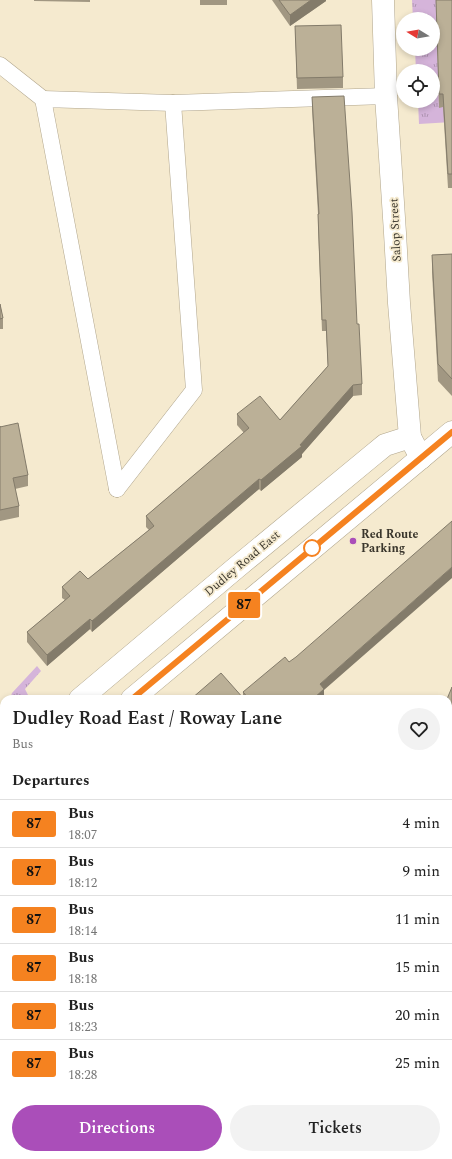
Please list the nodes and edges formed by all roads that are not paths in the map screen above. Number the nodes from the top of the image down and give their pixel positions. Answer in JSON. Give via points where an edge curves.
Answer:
{"nodes":[{"id":1,"x":383,"y":0,"type":"edge"},
{"id":2,"x":0,"y":64,"type":"edge"},
{"id":3,"x":386,"y":96,"type":"junction"},
{"id":4,"x":42,"y":99,"type":"junction"},
{"id":5,"x":173,"y":103,"type":"junction"},
{"id":6,"x":452,"y":432,"type":"edge"},
{"id":7,"x":410,"y":437,"type":"junction"},
{"id":8,"x":420,"y":458,"type":"junction"},
{"id":9,"x":85,"y":695,"type":"edge"},
{"id":10,"x":137,"y":695,"type":"edge"}],
"edges":[{"from":1,"to":3,"type":"street","name":"Salop Street"},
{"from":2,"to":4,"type":"lane"},
{"from":3,"to":5,"type":"lane"},
{"from":3,"to":7,"type":"street","name":"Salop Street"},
{"from":4,"to":5,"type":"lane"},
{"from":4,"to":5,"type":"lane","via":[[117,489],[194,390]]},
{"from":6,"to":8,"type":"street"},
{"from":7,"to":8,"type":"street","name":"Salop Street"},
{"from":7,"to":9,"type":"street","name":"Dudley Road East","via":[[386,445],[374,454]]},
{"from":8,"to":10,"type":"street"}]}
